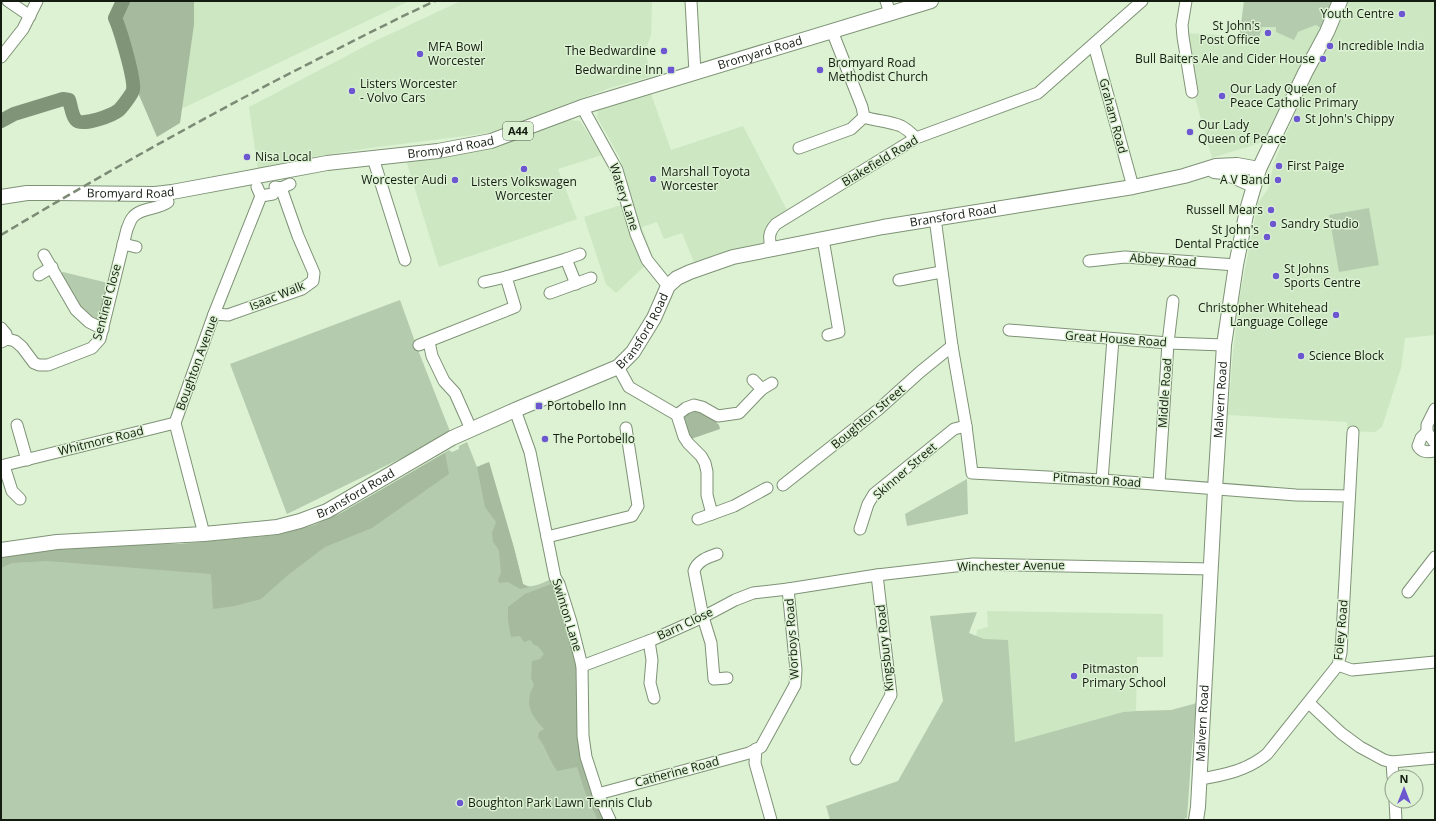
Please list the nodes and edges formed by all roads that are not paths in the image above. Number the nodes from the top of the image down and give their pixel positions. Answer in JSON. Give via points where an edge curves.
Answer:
{"nodes":[{"id":1,"x":8,"y":1,"type":"edge"},
{"id":2,"x":37,"y":1,"type":"edge"},
{"id":3,"x":691,"y":1,"type":"edge"},
{"id":4,"x":931,"y":1,"type":"edge"},
{"id":5,"x":1142,"y":1,"type":"edge"},
{"id":6,"x":1186,"y":1,"type":"edge"},
{"id":7,"x":1340,"y":1,"type":"edge"},
{"id":8,"x":888,"y":7,"type":"edge"},
{"id":9,"x":30,"y":16,"type":"junction"},
{"id":10,"x":832,"y":31,"type":"junction"},
{"id":11,"x":1094,"y":45,"type":"junction"},
{"id":12,"x":1,"y":57,"type":"edge"},
{"id":13,"x":695,"y":73,"type":"junction"},
{"id":14,"x":1192,"y":92,"type":"dead end"},
{"id":15,"x":582,"y":107,"type":"junction"},
{"id":16,"x":864,"y":117,"type":"junction"},
{"id":17,"x":916,"y":138,"type":"junction"},
{"id":18,"x":799,"y":148,"type":"dead end"},
{"id":19,"x":373,"y":158,"type":"junction"},
{"id":20,"x":1259,"y":168,"type":"junction"},
{"id":21,"x":1204,"y":170,"type":"junction"},
{"id":22,"x":1254,"y":185,"type":"junction"},
{"id":23,"x":1133,"y":187,"type":"junction"},
{"id":24,"x":273,"y":190,"type":"joint"},
{"id":25,"x":1,"y":197,"type":"edge"},
{"id":26,"x":170,"y":198,"type":"junction"},
{"id":27,"x":935,"y":218,"type":"junction"},
{"id":28,"x":823,"y":239,"type":"junction"},
{"id":29,"x":123,"y":244,"type":"junction"},
{"id":30,"x":136,"y":247,"type":"dead end"},
{"id":31,"x":771,"y":248,"type":"junction"},
{"id":32,"x":580,"y":254,"type":"dead end"},
{"id":33,"x":44,"y":255,"type":"dead end"},
{"id":34,"x":566,"y":259,"type":"junction"},
{"id":35,"x":405,"y":260,"type":"dead end"},
{"id":36,"x":1089,"y":261,"type":"dead end"},
{"id":37,"x":1236,"y":265,"type":"junction"},
{"id":38,"x":52,"y":267,"type":"junction"},
{"id":39,"x":941,"y":272,"type":"junction"},
{"id":40,"x":39,"y":275,"type":"dead end"},
{"id":41,"x":506,"y":277,"type":"junction"},
{"id":42,"x":591,"y":278,"type":"dead end"},
{"id":43,"x":899,"y":280,"type":"dead end"},
{"id":44,"x":484,"y":282,"type":"dead end"},
{"id":45,"x":576,"y":284,"type":"junction"},
{"id":46,"x":668,"y":286,"type":"junction"},
{"id":47,"x":550,"y":293,"type":"dead end"},
{"id":48,"x":1173,"y":301,"type":"dead end"},
{"id":49,"x":214,"y":314,"type":"junction"},
{"id":50,"x":1,"y":328,"type":"edge"},
{"id":51,"x":103,"y":329,"type":"junction"},
{"id":52,"x":1009,"y":330,"type":"dead end"},
{"id":53,"x":828,"y":335,"type":"dead end"},
{"id":54,"x":1113,"y":339,"type":"junction"},
{"id":55,"x":4,"y":340,"type":"edge"},
{"id":56,"x":1168,"y":343,"type":"junction"},
{"id":57,"x":1224,"y":345,"type":"junction"},
{"id":58,"x":952,"y":346,"type":"junction"},
{"id":59,"x":618,"y":367,"type":"junction"},
{"id":60,"x":754,"y":380,"type":"dead end"},
{"id":61,"x":772,"y":383,"type":"dead end"},
{"id":62,"x":762,"y":389,"type":"junction"},
{"id":63,"x":1435,"y":409,"type":"edge"},
{"id":64,"x":515,"y":410,"type":"junction"},
{"id":65,"x":677,"y":415,"type":"junction"},
{"id":66,"x":175,"y":423,"type":"junction"},
{"id":67,"x":17,"y":425,"type":"dead end"},
{"id":68,"x":966,"y":426,"type":"junction"},
{"id":69,"x":626,"y":428,"type":"dead end"},
{"id":70,"x":471,"y":429,"type":"junction"},
{"id":71,"x":1353,"y":432,"type":"dead end"},
{"id":72,"x":1427,"y":432,"type":"junction"},
{"id":73,"x":1435,"y":443,"type":"edge"},
{"id":74,"x":1435,"y":451,"type":"edge"},
{"id":75,"x":27,"y":460,"type":"junction"},
{"id":76,"x":2,"y":466,"type":"edge"},
{"id":77,"x":1102,"y":480,"type":"junction"},
{"id":78,"x":752,"y":483,"type":"dead end"},
{"id":79,"x":1158,"y":484,"type":"junction"},
{"id":80,"x":783,"y":485,"type":"dead end"},
{"id":81,"x":1215,"y":489,"type":"junction"},
{"id":82,"x":1349,"y":496,"type":"junction"},
{"id":83,"x":20,"y":499,"type":"dead end"},
{"id":84,"x":712,"y":514,"type":"junction"},
{"id":85,"x":698,"y":519,"type":"dead end"},
{"id":86,"x":860,"y":529,"type":"dead end"},
{"id":87,"x":204,"y":534,"type":"junction"},
{"id":88,"x":547,"y":537,"type":"junction"},
{"id":89,"x":1,"y":550,"type":"edge"},
{"id":90,"x":717,"y":554,"type":"dead end"},
{"id":91,"x":1435,"y":557,"type":"edge"},
{"id":92,"x":1211,"y":569,"type":"junction"},
{"id":93,"x":876,"y":575,"type":"junction"},
{"id":94,"x":788,"y":589,"type":"junction"},
{"id":95,"x":1408,"y":592,"type":"dead end"},
{"id":96,"x":704,"y":617,"type":"junction"},
{"id":97,"x":649,"y":641,"type":"junction"},
{"id":98,"x":1435,"y":662,"type":"edge"},
{"id":99,"x":1338,"y":665,"type":"junction"},
{"id":100,"x":582,"y":666,"type":"junction"},
{"id":101,"x":727,"y":678,"type":"dead end"},
{"id":102,"x":654,"y":698,"type":"dead end"},
{"id":103,"x":1309,"y":703,"type":"junction"},
{"id":104,"x":756,"y":749,"type":"junction"},
{"id":105,"x":1435,"y":758,"type":"edge"},
{"id":106,"x":856,"y":759,"type":"dead end"},
{"id":107,"x":1392,"y":762,"type":"junction"},
{"id":108,"x":1392,"y":769,"type":"edge"},
{"id":109,"x":1200,"y":779,"type":"junction"},
{"id":110,"x":598,"y":794,"type":"junction"},
{"id":111,"x":1395,"y":809,"type":"edge"},
{"id":112,"x":610,"y":820,"type":"edge"},
{"id":113,"x":770,"y":820,"type":"edge"},
{"id":114,"x":1196,"y":820,"type":"edge"},
{"id":115,"x":1396,"y":820,"type":"edge"}],
"edges":[{"from":1,"to":9,"type":"street"},
{"from":2,"to":9,"type":"street"},
{"from":3,"to":13,"type":"street"},
{"from":4,"to":8,"type":"main road","name":"Bromyard Road","number":"A44"},
{"from":5,"to":11,"type":"street"},
{"from":6,"to":14,"type":"street","via":[[1182,25]]},
{"from":7,"to":20,"type":"main road","name":"Malvern Road"},
{"from":8,"to":10,"type":"main road","name":"Bromyard Road","number":"A44"},
{"from":9,"to":12,"type":"street","via":[[23,30]]},
{"from":10,"to":13,"type":"main road","name":"Bromyard Road","number":"A44"},
{"from":10,"to":16,"type":"street"},
{"from":11,"to":17,"type":"street","name":"Blakefield Road","via":[[1038,93]]},
{"from":11,"to":23,"type":"street","name":"Graham Road"},
{"from":13,"to":15,"type":"main road","name":"Bromyard Road","number":"A44"},
{"from":15,"to":19,"type":"main road","name":"Bromyard Road","number":"A44","via":[[491,141],[438,151]]},
{"from":15,"to":46,"type":"street","name":"Watery Lane","via":[[617,170],[636,234],[647,260]]},
{"from":16,"to":17,"type":"street","via":[[902,127]]},
{"from":16,"to":18,"type":"street","via":[[851,128]]},
{"from":17,"to":31,"type":"street","name":"Blakefield Road","via":[[776,224],[769,236]]},
{"from":19,"to":26,"type":"main road","name":"Bromyard Road","number":"A44","via":[[328,163]]},
{"from":19,"to":35,"type":"street"},
{"from":20,"to":21,"type":"main road","name":"Bransford Road","via":[[1237,165],[1216,166]]},
{"from":20,"to":22,"type":"main road","name":"Malvern Road"},
{"from":21,"to":22,"type":"main road","name":"Bransford Road","via":[[1224,172]]},
{"from":21,"to":23,"type":"main road","name":"Bransford Road"},
{"from":22,"to":37,"type":"main road","name":"Malvern Road"},
{"from":23,"to":27,"type":"main road","name":"Bransford Road"},
{"from":24,"to":49,"type":"street","name":"Boughton Avenue"},
{"from":24,"to":49,"type":"street","name":"Isaac Walk","via":[[298,236],[314,273],[313,281],[302,288],[228,315]]},
{"from":25,"to":26,"type":"main road","name":"Bromyard Road","number":"A44","via":[[27,193],[156,194]]},
{"from":26,"to":29,"type":"street","name":"Sentinel Close","via":[[157,208],[138,213],[132,218]]},
{"from":27,"to":28,"type":"main road","name":"Bransford Road"},
{"from":27,"to":39,"type":"street"},
{"from":28,"to":31,"type":"main road","name":"Bransford Road"},
{"from":28,"to":53,"type":"street","via":[[838,332]]},
{"from":29,"to":30,"type":"street"},
{"from":29,"to":51,"type":"street","name":"Sentinel Close"},
{"from":31,"to":46,"type":"main road","name":"Bransford Road","via":[[711,263],[678,278]]},
{"from":32,"to":34,"type":"street"},
{"from":33,"to":38,"type":"street"},
{"from":34,"to":41,"type":"street"},
{"from":34,"to":45,"type":"street"},
{"from":36,"to":37,"type":"street","name":"Abbey Road","via":[[1125,257]]},
{"from":37,"to":57,"type":"main road","name":"Malvern Road"},
{"from":38,"to":40,"type":"street"},
{"from":38,"to":51,"type":"street","via":[[76,310],[89,322]]},
{"from":39,"to":43,"type":"street"},
{"from":39,"to":58,"type":"street"},
{"from":41,"to":44,"type":"street"},
{"from":41,"to":70,"type":"street","via":[[515,307],[424,344],[444,381],[455,393]]},
{"from":42,"to":45,"type":"street"},
{"from":45,"to":47,"type":"street"},
{"from":46,"to":59,"type":"main road","name":"Bransford Road","via":[[654,318],[634,352]]},
{"from":48,"to":56,"type":"street","name":"Middle Road"},
{"from":49,"to":66,"type":"street","name":"Boughton Avenue"},
{"from":50,"to":55,"type":"street","via":[[6,334]]},
{"from":51,"to":55,"type":"street","name":"Sentinel Close","via":[[100,339],[92,348],[48,365],[34,363],[15,341]]},
{"from":52,"to":54,"type":"street","name":"Great House Road"},
{"from":54,"to":56,"type":"street","name":"Great House Road"},
{"from":54,"to":77,"type":"street"},
{"from":56,"to":57,"type":"street","name":"Great House Road"},
{"from":56,"to":79,"type":"street","name":"Middle Road"},
{"from":57,"to":81,"type":"main road","name":"Malvern Road"},
{"from":58,"to":68,"type":"street"},
{"from":58,"to":80,"type":"street","name":"Boughton Street","via":[[879,409]]},
{"from":59,"to":64,"type":"main road","name":"Bransford Road"},
{"from":59,"to":65,"type":"street","via":[[629,387]]},
{"from":60,"to":62,"type":"street"},
{"from":61,"to":62,"type":"street"},
{"from":62,"to":65,"type":"street","via":[[739,413],[718,416],[694,405]]},
{"from":63,"to":72,"type":"street","via":[[1427,425]]},
{"from":64,"to":70,"type":"main road","name":"Bransford Road"},
{"from":64,"to":88,"type":"street","name":"Swinton Lane","via":[[530,452]]},
{"from":65,"to":84,"type":"street","via":[[684,437],[705,463],[707,496]]},
{"from":66,"to":75,"type":"street","name":"Whitmore Road"},
{"from":66,"to":87,"type":"street","name":"Boughton Avenue"},
{"from":67,"to":75,"type":"street"},
{"from":68,"to":77,"type":"street","name":"Pitmaston Road","via":[[972,473]]},
{"from":68,"to":86,"type":"street","name":"Skinner Street","via":[[954,429],[874,494]]},
{"from":69,"to":88,"type":"street","via":[[638,506],[636,512],[632,516]]},
{"from":70,"to":87,"type":"main road","name":"Bransford Road","via":[[327,511],[277,527]]},
{"from":71,"to":82,"type":"street","name":"Foley Road"},
{"from":72,"to":73,"type":"street"},
{"from":72,"to":74,"type":"street","via":[[1418,446],[1423,451]]},
{"from":75,"to":76,"type":"street","name":"Whitmore Road"},
{"from":76,"to":83,"type":"street","name":"Whitmore Road","via":[[12,491]]},
{"from":77,"to":79,"type":"street","name":"Pitmaston Road"},
{"from":78,"to":84,"type":"street","via":[[763,491]]},
{"from":79,"to":81,"type":"street","name":"Pitmaston Road"},
{"from":81,"to":82,"type":"street","name":"Pitmaston Road"},
{"from":81,"to":92,"type":"main road","name":"Malvern Road"},
{"from":82,"to":99,"type":"street","name":"Foley Road","via":[[1341,653]]},
{"from":84,"to":85,"type":"street"},
{"from":87,"to":89,"type":"main road","name":"Bransford Road","via":[[57,542]]},
{"from":88,"to":100,"type":"street","name":"Swinton Lane","via":[[555,577],[569,614]]},
{"from":90,"to":96,"type":"street","via":[[704,559],[694,571]]},
{"from":91,"to":95,"type":"street"},
{"from":92,"to":93,"type":"street","name":"Winchester Avenue","via":[[973,564]]},
{"from":92,"to":109,"type":"main road","name":"Malvern Road"},
{"from":93,"to":94,"type":"street","name":"Winchester Avenue"},
{"from":93,"to":106,"type":"street","name":"Kingsbury Road","via":[[891,695]]},
{"from":94,"to":96,"type":"street","name":"Barn Close","via":[[753,593]]},
{"from":94,"to":104,"type":"street","name":"Worboys Road","via":[[796,670],[795,685],[761,747]]},
{"from":96,"to":97,"type":"street","name":"Barn Close"},
{"from":96,"to":101,"type":"street","via":[[711,642],[714,679]]},
{"from":97,"to":100,"type":"street","name":"Barn Close"},
{"from":97,"to":102,"type":"street","via":[[652,660],[650,683]]},
{"from":98,"to":99,"type":"street","via":[[1352,670]]},
{"from":99,"to":103,"type":"street","name":"Foley Road"},
{"from":100,"to":110,"type":"street","name":"Swinton Lane","via":[[583,736],[586,757]]},
{"from":103,"to":107,"type":"street","via":[[1360,747]]},
{"from":103,"to":109,"type":"street","name":"Foley Road","via":[[1267,754],[1257,762],[1227,775]]},
{"from":104,"to":110,"type":"street","name":"Catherine Road"},
{"from":104,"to":113,"type":"street","via":[[755,763]]},
{"from":105,"to":107,"type":"street"},
{"from":107,"to":108,"type":"street"},
{"from":109,"to":114,"type":"main road","name":"Malvern Road"},
{"from":110,"to":112,"type":"street","name":"Swinton Lane"},
{"from":111,"to":115,"type":"street"}]}
